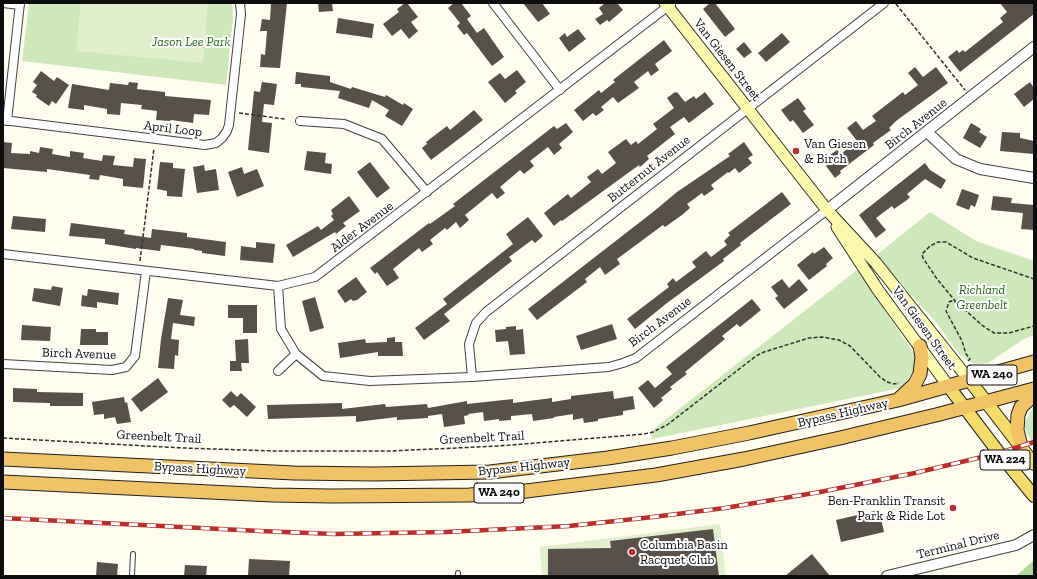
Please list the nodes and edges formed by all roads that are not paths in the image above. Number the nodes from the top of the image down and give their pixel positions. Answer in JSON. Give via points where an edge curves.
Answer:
{"nodes":[{"id":1,"x":3,"y":3,"type":"edge"},
{"id":2,"x":240,"y":3,"type":"edge"},
{"id":3,"x":493,"y":3,"type":"edge"},
{"id":4,"x":884,"y":3,"type":"edge"},
{"id":5,"x":20,"y":4,"type":"edge"},
{"id":6,"x":668,"y":4,"type":"edge"},
{"id":7,"x":1034,"y":47,"type":"edge"},
{"id":8,"x":560,"y":90,"type":"junction"},
{"id":9,"x":747,"y":108,"type":"junction"},
{"id":10,"x":5,"y":120,"type":"edge"},
{"id":11,"x":300,"y":121,"type":"dead end"},
{"id":12,"x":927,"y":132,"type":"junction"},
{"id":13,"x":1034,"y":178,"type":"edge"},
{"id":14,"x":427,"y":192,"type":"junction"},
{"id":15,"x":827,"y":210,"type":"junction"},
{"id":16,"x":3,"y":254,"type":"edge"},
{"id":17,"x":146,"y":271,"type":"junction"},
{"id":18,"x":278,"y":286,"type":"junction"},
{"id":19,"x":920,"y":346,"type":"junction"},
{"id":20,"x":296,"y":354,"type":"junction"},
{"id":21,"x":1034,"y":362,"type":"edge"},
{"id":22,"x":3,"y":364,"type":"edge"},
{"id":23,"x":278,"y":371,"type":"dead end"},
{"id":24,"x":472,"y":377,"type":"junction"},
{"id":25,"x":970,"y":381,"type":"junction"},
{"id":26,"x":949,"y":387,"type":"junction"},
{"id":27,"x":1034,"y":389,"type":"edge"},
{"id":28,"x":1034,"y":395,"type":"edge"},
{"id":29,"x":898,"y":400,"type":"junction"},
{"id":30,"x":986,"y":402,"type":"junction"},
{"id":31,"x":965,"y":408,"type":"junction"},
{"id":32,"x":1021,"y":446,"type":"junction"},
{"id":33,"x":3,"y":459,"type":"edge"},
{"id":34,"x":1034,"y":464,"type":"edge"},
{"id":35,"x":3,"y":482,"type":"edge"},
{"id":36,"x":1034,"y":496,"type":"edge"},
{"id":37,"x":1034,"y":535,"type":"edge"},
{"id":38,"x":133,"y":554,"type":"dead end"},
{"id":39,"x":132,"y":576,"type":"edge"},
{"id":40,"x":887,"y":576,"type":"edge"}],
"edges":[{"from":1,"to":5,"type":"street","name":"April Loop"},
{"from":2,"to":10,"type":"street","name":"April Loop","via":[[229,125],[216,143],[205,146]]},
{"from":3,"to":8,"type":"street"},
{"from":4,"to":9,"type":"street","name":"Butternut Avenue"},
{"from":5,"to":10,"type":"street","name":"April Loop"},
{"from":6,"to":8,"type":"street","name":"Alder Avenue"},
{"from":6,"to":9,"type":"main road","name":"Van Giesen Street"},
{"from":7,"to":12,"type":"street","name":"Birch Avenue"},
{"from":8,"to":14,"type":"street","name":"Alder Avenue"},
{"from":9,"to":15,"type":"main road","name":"Van Giesen Street"},
{"from":9,"to":24,"type":"street","name":"Butternut Avenue","via":[[486,312],[476,323],[469,344]]},
{"from":11,"to":14,"type":"street","via":[[344,124],[382,139]]},
{"from":12,"to":13,"type":"street","via":[[956,160],[980,169]]},
{"from":12,"to":15,"type":"street","name":"Birch Avenue"},
{"from":14,"to":18,"type":"street","name":"Alder Avenue","via":[[315,277]]},
{"from":15,"to":19,"type":"main road","name":"Van Giesen Street","via":[[867,274]]},
{"from":15,"to":24,"type":"street","name":"Birch Avenue","via":[[636,358],[609,367]]},
{"from":15,"to":25,"type":"main road","name":"Van Giesen Street","via":[[881,269]]},
{"from":16,"to":17,"type":"street","name":"Alder Avenue"},
{"from":17,"to":18,"type":"street","name":"Alder Avenue"},
{"from":17,"to":22,"type":"street","name":"Birch Avenue","via":[[136,356],[126,368],[112,370]]},
{"from":18,"to":20,"type":"street","name":"Birch Avenue","via":[[281,329]]},
{"from":19,"to":26,"type":"main road","name":"Van Giesen Street"},
{"from":19,"to":29,"type":"highway","via":[[922,365],[918,379]]},
{"from":20,"to":23,"type":"street"},
{"from":20,"to":24,"type":"street","name":"Birch Avenue","via":[[323,376],[370,381]]},
{"from":21,"to":25,"type":"highway","name":"Bypass Highway","number":"WA 240"},
{"from":25,"to":26,"type":"highway","name":"Bypass Highway","number":"WA 240"},
{"from":25,"to":30,"type":"main road","name":"Van Giesen Street","number":"WA 224"},
{"from":26,"to":29,"type":"highway","name":"Bypass Highway","number":"WA 240"},
{"from":26,"to":31,"type":"main road","name":"Van Giesen Street","number":"WA 224"},
{"from":27,"to":30,"type":"highway","name":"Bypass Highway","number":"WA 240"},
{"from":28,"to":32,"type":"highway","via":[[1021,407],[1018,415],[1017,430]]},
{"from":29,"to":33,"type":"highway","name":"Bypass Highway","number":"WA 240","via":[[672,448],[490,472],[294,474]]},
{"from":30,"to":31,"type":"highway","name":"Bypass Highway","number":"WA 240"},
{"from":30,"to":32,"type":"main road","name":"Van Giesen Street","number":"WA 224"},
{"from":31,"to":35,"type":"highway","name":"Bypass Highway","number":"WA 240","via":[[744,459],[656,475],[518,492],[453,495],[272,495]]},
{"from":31,"to":36,"type":"main road","name":"Van Giesen Street","number":"WA 224"},
{"from":32,"to":34,"type":"main road","name":"Van Giesen Street","number":"WA 224"},
{"from":37,"to":40,"type":"street","name":"Terminal Drive","via":[[1016,545]]},
{"from":38,"to":39,"type":"lane"}]}
